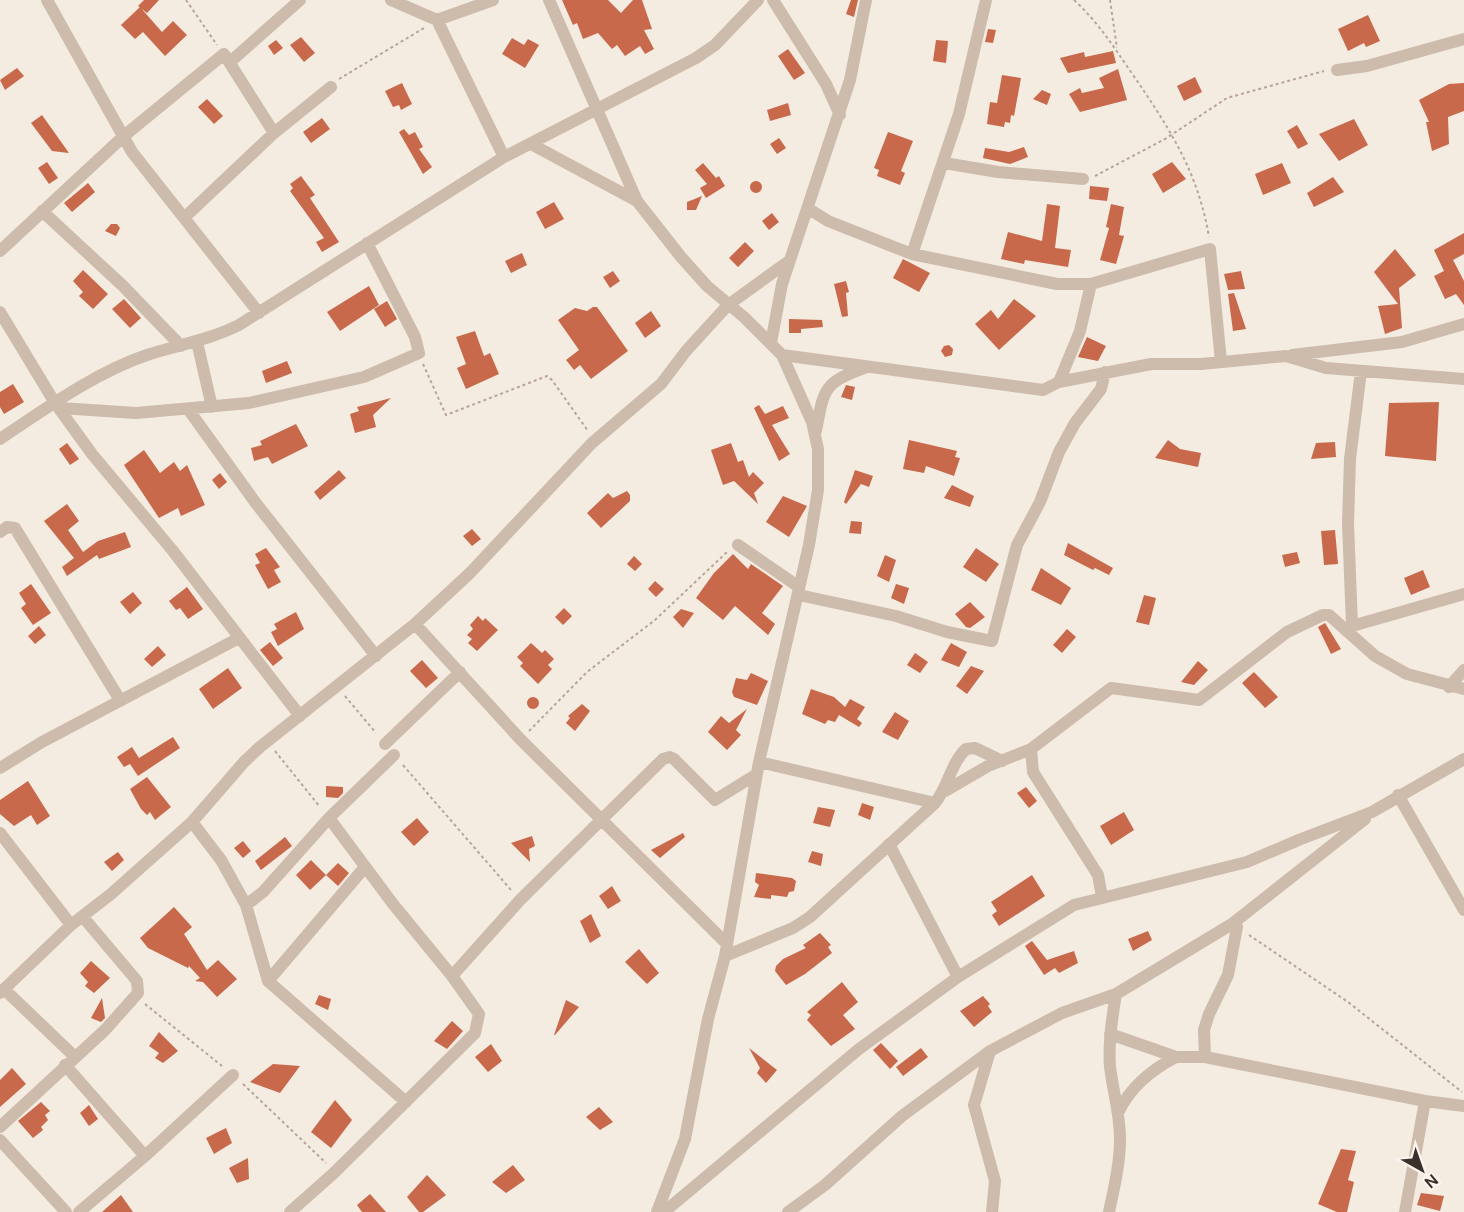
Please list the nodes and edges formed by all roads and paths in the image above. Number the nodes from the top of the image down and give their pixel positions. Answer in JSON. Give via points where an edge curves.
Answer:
{"nodes":[{"id":1,"x":47,"y":0,"type":"edge"},
{"id":2,"x":186,"y":0,"type":"edge"},
{"id":3,"x":300,"y":0,"type":"edge"},
{"id":4,"x":392,"y":0,"type":"edge"},
{"id":5,"x":493,"y":0,"type":"edge"},
{"id":6,"x":549,"y":0,"type":"edge"},
{"id":7,"x":758,"y":0,"type":"edge"},
{"id":8,"x":773,"y":0,"type":"edge"},
{"id":9,"x":866,"y":0,"type":"edge"},
{"id":10,"x":986,"y":0,"type":"edge"},
{"id":11,"x":1074,"y":0,"type":"edge"},
{"id":12,"x":1110,"y":0,"type":"edge"},
{"id":13,"x":437,"y":20,"type":"junction"},
{"id":14,"x":1464,"y":39,"type":"edge"},
{"id":15,"x":1117,"y":51,"type":"junction"},
{"id":16,"x":227,"y":58,"type":"junction"},
{"id":17,"x":1337,"y":69,"type":"joint"},
{"id":18,"x":331,"y":87,"type":"joint"},
{"id":19,"x":595,"y":110,"type":"junction"},
{"id":20,"x":840,"y":115,"type":"junction"},
{"id":21,"x":1172,"y":132,"type":"junction"},
{"id":22,"x":274,"y":133,"type":"junction"},
{"id":23,"x":125,"y":135,"type":"junction"},
{"id":24,"x":531,"y":144,"type":"junction"},
{"id":25,"x":504,"y":157,"type":"junction"},
{"id":26,"x":944,"y":163,"type":"junction"},
{"id":27,"x":1083,"y":179,"type":"joint"},
{"id":28,"x":638,"y":201,"type":"junction"},
{"id":29,"x":809,"y":209,"type":"junction"},
{"id":30,"x":42,"y":211,"type":"junction"},
{"id":31,"x":185,"y":217,"type":"junction"},
{"id":32,"x":367,"y":243,"type":"junction"},
{"id":33,"x":1210,"y":249,"type":"junction"},
{"id":34,"x":0,"y":250,"type":"edge"},
{"id":35,"x":912,"y":254,"type":"junction"},
{"id":36,"x":789,"y":261,"type":"junction"},
{"id":37,"x":1091,"y":284,"type":"junction"},
{"id":38,"x":728,"y":305,"type":"junction"},
{"id":39,"x":0,"y":312,"type":"edge"},
{"id":40,"x":259,"y":313,"type":"junction"},
{"id":41,"x":1464,"y":324,"type":"edge"},
{"id":42,"x":198,"y":342,"type":"junction"},
{"id":43,"x":771,"y":343,"type":"junction"},
{"id":44,"x":181,"y":346,"type":"junction"},
{"id":45,"x":419,"y":353,"type":"junction"},
{"id":46,"x":782,"y":355,"type":"junction"},
{"id":47,"x":1286,"y":356,"type":"junction"},
{"id":48,"x":1221,"y":362,"type":"junction"},
{"id":49,"x":867,"y":367,"type":"junction"},
{"id":50,"x":1361,"y":371,"type":"junction"},
{"id":51,"x":1105,"y":372,"type":"junction"},
{"id":52,"x":1464,"y":379,"type":"edge"},
{"id":53,"x":1059,"y":382,"type":"junction"},
{"id":54,"x":58,"y":405,"type":"junction"},
{"id":55,"x":212,"y":407,"type":"junction"},
{"id":56,"x":188,"y":410,"type":"junction"},
{"id":57,"x":816,"y":432,"type":"junction"},
{"id":58,"x":0,"y":439,"type":"edge"},
{"id":59,"x":595,"y":441,"type":"junction"},
{"id":60,"x":0,"y":532,"type":"edge"},
{"id":61,"x":738,"y":545,"type":"joint"},
{"id":62,"x":799,"y":591,"type":"junction"},
{"id":63,"x":1464,"y":594,"type":"edge"},
{"id":64,"x":416,"y":624,"type":"junction"},
{"id":65,"x":1348,"y":627,"type":"junction"},
{"id":66,"x":239,"y":638,"type":"junction"},
{"id":67,"x":376,"y":656,"type":"junction"},
{"id":68,"x":1464,"y":670,"type":"edge"},
{"id":69,"x":460,"y":672,"type":"junction"},
{"id":70,"x":337,"y":687,"type":"junction"},
{"id":71,"x":1449,"y":687,"type":"junction"},
{"id":72,"x":1464,"y":689,"type":"edge"},
{"id":73,"x":120,"y":700,"type":"junction"},
{"id":74,"x":300,"y":716,"type":"junction"},
{"id":75,"x":521,"y":740,"type":"junction"},
{"id":76,"x":267,"y":741,"type":"junction"},
{"id":77,"x":385,"y":744,"type":"joint"},
{"id":78,"x":1031,"y":749,"type":"junction"},
{"id":79,"x":394,"y":755,"type":"joint"},
{"id":80,"x":1464,"y":759,"type":"edge"},
{"id":81,"x":1002,"y":761,"type":"junction"},
{"id":82,"x":0,"y":768,"type":"edge"},
{"id":83,"x":758,"y":768,"type":"junction"},
{"id":84,"x":945,"y":791,"type":"junction"},
{"id":85,"x":1398,"y":795,"type":"junction"},
{"id":86,"x":935,"y":803,"type":"junction"},
{"id":87,"x":1372,"y":812,"type":"junction"},
{"id":88,"x":601,"y":817,"type":"junction"},
{"id":89,"x":330,"y":819,"type":"junction"},
{"id":90,"x":192,"y":822,"type":"junction"},
{"id":91,"x":0,"y":835,"type":"edge"},
{"id":92,"x":890,"y":844,"type":"junction"},
{"id":93,"x":365,"y":867,"type":"junction"},
{"id":94,"x":1102,"y":897,"type":"junction"},
{"id":95,"x":520,"y":900,"type":"junction"},
{"id":96,"x":246,"y":905,"type":"junction"},
{"id":97,"x":1464,"y":910,"type":"edge"},
{"id":98,"x":83,"y":917,"type":"junction"},
{"id":99,"x":71,"y":925,"type":"junction"},
{"id":100,"x":1235,"y":926,"type":"junction"},
{"id":101,"x":726,"y":950,"type":"junction"},
{"id":102,"x":452,"y":976,"type":"junction"},
{"id":103,"x":958,"y":977,"type":"junction"},
{"id":104,"x":268,"y":981,"type":"junction"},
{"id":105,"x":2,"y":991,"type":"edge"},
{"id":106,"x":1116,"y":994,"type":"junction"},
{"id":107,"x":1110,"y":1034,"type":"junction"},
{"id":108,"x":990,"y":1051,"type":"junction"},
{"id":109,"x":1176,"y":1057,"type":"junction"},
{"id":110,"x":1205,"y":1057,"type":"junction"},
{"id":111,"x":70,"y":1061,"type":"junction"},
{"id":112,"x":233,"y":1075,"type":"dead end"},
{"id":113,"x":1464,"y":1094,"type":"edge"},
{"id":114,"x":1425,"y":1101,"type":"junction"},
{"id":115,"x":406,"y":1102,"type":"junction"},
{"id":116,"x":1464,"y":1106,"type":"edge"},
{"id":117,"x":1119,"y":1111,"type":"junction"},
{"id":118,"x":0,"y":1127,"type":"edge"},
{"id":119,"x":0,"y":1140,"type":"edge"},
{"id":120,"x":145,"y":1156,"type":"junction"},
{"id":121,"x":66,"y":1212,"type":"edge"},
{"id":122,"x":79,"y":1212,"type":"edge"},
{"id":123,"x":290,"y":1212,"type":"edge"},
{"id":124,"x":657,"y":1212,"type":"edge"},
{"id":125,"x":664,"y":1212,"type":"edge"},
{"id":126,"x":788,"y":1212,"type":"edge"},
{"id":127,"x":992,"y":1212,"type":"edge"},
{"id":128,"x":1109,"y":1212,"type":"edge"},
{"id":129,"x":1405,"y":1212,"type":"edge"}],
"edges":[{"from":1,"to":23,"type":"street"},
{"from":2,"to":16,"type":"path"},
{"from":3,"to":16,"type":"street"},
{"from":4,"to":13,"type":"street"},
{"from":5,"to":13,"type":"street"},
{"from":6,"to":19,"type":"street"},
{"from":7,"to":19,"type":"street","via":[[715,45]]},
{"from":8,"to":20,"type":"street","via":[[826,84]]},
{"from":9,"to":20,"type":"street"},
{"from":10,"to":26,"type":"street"},
{"from":11,"to":15,"type":"path","via":[[1102,28]]},
{"from":12,"to":15,"type":"path"},
{"from":13,"to":18,"type":"path"},
{"from":13,"to":25,"type":"street"},
{"from":14,"to":17,"type":"street","via":[[1367,66]]},
{"from":15,"to":21,"type":"path"},
{"from":16,"to":22,"type":"street"},
{"from":16,"to":23,"type":"street"},
{"from":17,"to":21,"type":"path","via":[[1227,98]]},
{"from":18,"to":22,"type":"street"},
{"from":19,"to":24,"type":"street"},
{"from":19,"to":28,"type":"street"},
{"from":20,"to":29,"type":"street"},
{"from":21,"to":27,"type":"path","via":[[1101,175]]},
{"from":21,"to":33,"type":"path","via":[[1199,196]]},
{"from":22,"to":31,"type":"street"},
{"from":23,"to":30,"type":"street"},
{"from":23,"to":31,"type":"street","via":[[139,161]]},
{"from":24,"to":25,"type":"street"},
{"from":24,"to":28,"type":"street"},
{"from":25,"to":32,"type":"street"},
{"from":26,"to":27,"type":"street"},
{"from":26,"to":35,"type":"street"},
{"from":28,"to":38,"type":"street","via":[[681,257]]},
{"from":29,"to":35,"type":"street"},
{"from":29,"to":36,"type":"street"},
{"from":30,"to":34,"type":"street"},
{"from":30,"to":44,"type":"street"},
{"from":31,"to":40,"type":"street"},
{"from":32,"to":40,"type":"street"},
{"from":32,"to":45,"type":"street","via":[[415,337]]},
{"from":33,"to":37,"type":"street"},
{"from":33,"to":48,"type":"street"},
{"from":35,"to":37,"type":"street","via":[[1057,284]]},
{"from":36,"to":38,"type":"street"},
{"from":36,"to":43,"type":"street"},
{"from":37,"to":53,"type":"street","via":[[1080,331]]},
{"from":38,"to":43,"type":"street"},
{"from":38,"to":59,"type":"street","via":[[652,393]]},
{"from":39,"to":54,"type":"street"},
{"from":40,"to":42,"type":"street"},
{"from":41,"to":47,"type":"street","via":[[1402,342]]},
{"from":42,"to":44,"type":"street"},
{"from":42,"to":55,"type":"street"},
{"from":43,"to":46,"type":"street"},
{"from":44,"to":54,"type":"street","via":[[126,365]]},
{"from":45,"to":55,"type":"street","via":[[364,376],[249,403]]},
{"from":45,"to":59,"type":"path","via":[[446,416],[547,376]]},
{"from":46,"to":49,"type":"street"},
{"from":46,"to":57,"type":"street"},
{"from":47,"to":48,"type":"street"},
{"from":47,"to":50,"type":"street","via":[[1314,365]]},
{"from":48,"to":51,"type":"street","via":[[1151,364]]},
{"from":49,"to":53,"type":"street","via":[[1043,390]]},
{"from":49,"to":57,"type":"street","via":[[835,379],[827,388]]},
{"from":50,"to":52,"type":"street"},
{"from":50,"to":65,"type":"street","via":[[1349,491]]},
{"from":51,"to":53,"type":"street"},
{"from":51,"to":62,"type":"street","via":[[1101,389],[1059,452],[1040,502],[1017,545],[992,641]]},
{"from":54,"to":56,"type":"street","via":[[118,413]]},
{"from":54,"to":58,"type":"street"},
{"from":54,"to":66,"type":"street","via":[[92,454]]},
{"from":55,"to":56,"type":"street"},
{"from":56,"to":67,"type":"street"},
{"from":57,"to":62,"type":"street","via":[[818,490]]},
{"from":59,"to":64,"type":"street"},
{"from":60,"to":73,"type":"street","via":[[15,528]]},
{"from":61,"to":62,"type":"street"},
{"from":61,"to":75,"type":"path","via":[[656,620],[581,677]]},
{"from":62,"to":83,"type":"street"},
{"from":63,"to":65,"type":"street"},
{"from":64,"to":67,"type":"street"},
{"from":64,"to":69,"type":"street"},
{"from":65,"to":71,"type":"street","via":[[1375,656],[1407,674]]},
{"from":65,"to":78,"type":"street","via":[[1323,615],[1287,632],[1199,700],[1111,688]]},
{"from":66,"to":73,"type":"street"},
{"from":66,"to":74,"type":"street"},
{"from":67,"to":70,"type":"street"},
{"from":68,"to":71,"type":"street"},
{"from":69,"to":75,"type":"street"},
{"from":69,"to":77,"type":"street"},
{"from":70,"to":74,"type":"street"},
{"from":70,"to":77,"type":"path"},
{"from":71,"to":72,"type":"street"},
{"from":73,"to":82,"type":"street"},
{"from":74,"to":76,"type":"street"},
{"from":75,"to":88,"type":"street"},
{"from":76,"to":89,"type":"path"},
{"from":76,"to":90,"type":"street"},
{"from":78,"to":81,"type":"street"},
{"from":78,"to":94,"type":"street","via":[[1033,772],[1098,874]]},
{"from":79,"to":89,"type":"street"},
{"from":79,"to":95,"type":"path"},
{"from":80,"to":85,"type":"street"},
{"from":81,"to":84,"type":"street"},
{"from":81,"to":84,"type":"street","via":[[975,748],[966,749]]},
{"from":83,"to":86,"type":"street"},
{"from":83,"to":88,"type":"street","via":[[715,800],[670,757],[663,759]]},
{"from":83,"to":101,"type":"street"},
{"from":84,"to":86,"type":"street"},
{"from":85,"to":87,"type":"street"},
{"from":85,"to":97,"type":"street"},
{"from":86,"to":92,"type":"street"},
{"from":87,"to":94,"type":"street","via":[[1247,862]]},
{"from":87,"to":100,"type":"street"},
{"from":88,"to":95,"type":"street"},
{"from":88,"to":101,"type":"street"},
{"from":89,"to":93,"type":"street"},
{"from":89,"to":96,"type":"street"},
{"from":90,"to":96,"type":"street","via":[[221,860]]},
{"from":90,"to":98,"type":"street"},
{"from":91,"to":99,"type":"street"},
{"from":92,"to":101,"type":"street","via":[[801,924]]},
{"from":92,"to":103,"type":"street"},
{"from":93,"to":102,"type":"street"},
{"from":93,"to":104,"type":"street"},
{"from":94,"to":103,"type":"street","via":[[1074,905]]},
{"from":95,"to":102,"type":"street"},
{"from":96,"to":104,"type":"street"},
{"from":98,"to":99,"type":"street"},
{"from":98,"to":111,"type":"street","via":[[139,986],[136,996],[113,1022]]},
{"from":99,"to":105,"type":"street"},
{"from":100,"to":106,"type":"street"},
{"from":100,"to":110,"type":"street","via":[[1228,975],[1204,1030]]},
{"from":100,"to":113,"type":"path","via":[[1348,1002]]},
{"from":101,"to":124,"type":"street","via":[[708,1019],[685,1140]]},
{"from":102,"to":115,"type":"street","via":[[479,1014],[480,1023],[475,1033]]},
{"from":103,"to":125,"type":"street","via":[[859,1049]]},
{"from":104,"to":115,"type":"street"},
{"from":105,"to":111,"type":"street"},
{"from":106,"to":107,"type":"street"},
{"from":106,"to":108,"type":"street","via":[[1062,1013]]},
{"from":107,"to":109,"type":"street"},
{"from":107,"to":117,"type":"street","via":[[1110,1066]]},
{"from":108,"to":126,"type":"street","via":[[902,1116],[834,1178]]},
{"from":108,"to":127,"type":"street","via":[[974,1105],[995,1181]]},
{"from":109,"to":110,"type":"street"},
{"from":109,"to":117,"type":"street","via":[[1139,1082]]},
{"from":110,"to":114,"type":"street"},
{"from":111,"to":118,"type":"street"},
{"from":111,"to":120,"type":"street"},
{"from":112,"to":120,"type":"street"},
{"from":114,"to":116,"type":"street"},
{"from":114,"to":129,"type":"street"},
{"from":115,"to":123,"type":"street"},
{"from":117,"to":128,"type":"street","via":[[1118,1169]]},
{"from":119,"to":121,"type":"street"},
{"from":120,"to":122,"type":"street"}]}
